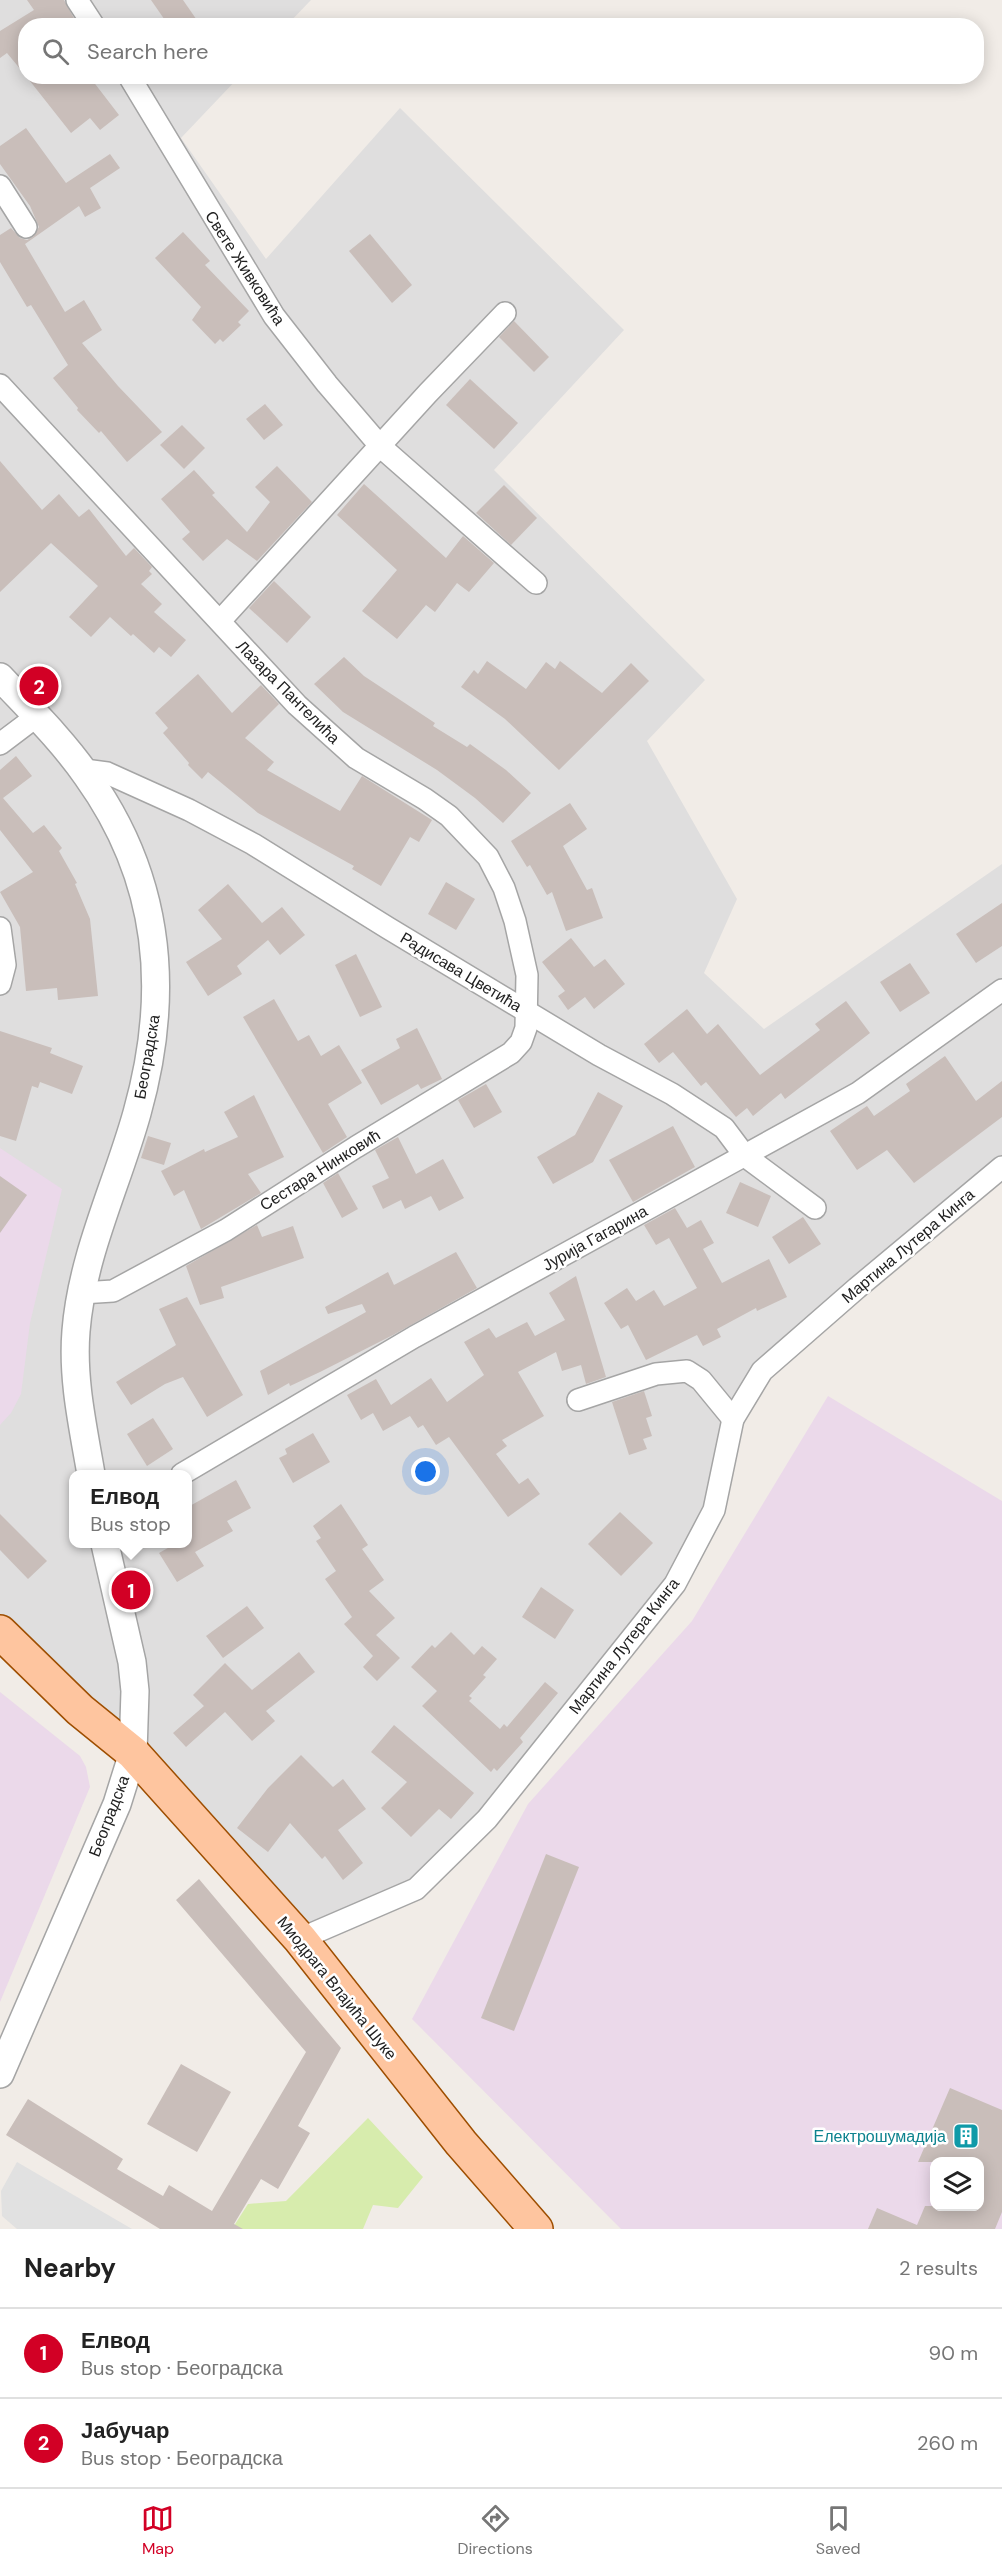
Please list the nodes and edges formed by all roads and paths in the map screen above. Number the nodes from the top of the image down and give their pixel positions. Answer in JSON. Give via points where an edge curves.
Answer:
{"nodes":[{"id":1,"x":77,"y":0,"type":"edge"},
{"id":2,"x":89,"y":18,"type":"edge"},
{"id":3,"x":134,"y":84,"type":"edge"},
{"id":4,"x":0,"y":186,"type":"edge"},
{"id":5,"x":26,"y":227,"type":"dead end"},
{"id":6,"x":506,"y":313,"type":"dead end"},
{"id":7,"x":0,"y":385,"type":"edge"},
{"id":8,"x":381,"y":447,"type":"junction"},
{"id":9,"x":536,"y":583,"type":"dead end"},
{"id":10,"x":220,"y":621,"type":"junction"},
{"id":11,"x":0,"y":677,"type":"edge"},
{"id":12,"x":37,"y":716,"type":"junction"},
{"id":13,"x":0,"y":744,"type":"edge"},
{"id":14,"x":87,"y":774,"type":"junction"},
{"id":15,"x":0,"y":928,"type":"edge"},
{"id":16,"x":0,"y":984,"type":"edge"},
{"id":17,"x":1002,"y":990,"type":"edge"},
{"id":18,"x":524,"y":1009,"type":"junction"},
{"id":19,"x":745,"y":1156,"type":"junction"},
{"id":20,"x":1002,"y":1167,"type":"edge"},
{"id":21,"x":815,"y":1208,"type":"dead end"},
{"id":22,"x":81,"y":1293,"type":"junction"},
{"id":23,"x":578,"y":1400,"type":"dead end"},
{"id":24,"x":733,"y":1419,"type":"junction"},
{"id":25,"x":90,"y":1470,"type":"edge"},
{"id":26,"x":189,"y":1470,"type":"edge"},
{"id":27,"x":106,"y":1548,"type":"edge"},
{"id":28,"x":0,"y":1632,"type":"edge"},
{"id":29,"x":133,"y":1753,"type":"junction"},
{"id":30,"x":300,"y":1939,"type":"junction"},
{"id":31,"x":0,"y":2074,"type":"edge"},
{"id":32,"x":536,"y":2229,"type":"edge"}],
"edges":[{"from":1,"to":2,"type":"street"},
{"from":3,"to":8,"type":"street","name":"Свете Живковића","via":[[274,316]]},
{"from":4,"to":5,"type":"street"},
{"from":6,"to":8,"type":"street"},
{"from":7,"to":10,"type":"street","name":"Лазара Пантелића"},
{"from":8,"to":9,"type":"street","name":"Свете Живковића"},
{"from":8,"to":10,"type":"street"},
{"from":10,"to":18,"type":"street","name":"Лазара Пантелића","via":[[328,735],[356,758],[449,816],[488,857],[515,921],[527,975]]},
{"from":11,"to":12,"type":"street","name":"Београдска"},
{"from":12,"to":13,"type":"street"},
{"from":12,"to":14,"type":"street","name":"Београдска"},
{"from":14,"to":18,"type":"street","name":"Радисава Цветића","via":[[100,770],[253,844]]},
{"from":14,"to":22,"type":"street","name":"Београдска","via":[[132,854],[154,941],[156,997],[151,1050],[137,1113]]},
{"from":15,"to":16,"type":"street","via":[[5,965]]},
{"from":17,"to":19,"type":"street","name":"Јурија Гагарина","via":[[858,1092]]},
{"from":18,"to":19,"type":"street","name":"Радисава Цветића","via":[[724,1128]]},
{"from":18,"to":22,"type":"street","name":"Сестара Нинковић","via":[[526,1028],[512,1053],[226,1230],[112,1291]]},
{"from":19,"to":21,"type":"street","name":"Радисава Цветића"},
{"from":19,"to":26,"type":"street","name":"Јурија Гагарина","via":[[414,1337]]},
{"from":20,"to":24,"type":"street","name":"Мартина Лутера Кинга","via":[[762,1371]]},
{"from":22,"to":25,"type":"street","name":"Београдска","via":[[75,1332],[76,1369]]},
{"from":23,"to":24,"type":"street","via":[[656,1374],[687,1371],[701,1380]]},
{"from":24,"to":30,"type":"street","name":"Мартина Лутера Кинга","via":[[714,1510],[675,1584],[501,1802],[416,1889]]},
{"from":27,"to":29,"type":"street","name":"Београдска","via":[[132,1662]]},
{"from":28,"to":29,"type":"main road","name":"Миодрага Влајића Шуке","via":[[76,1706]]},
{"from":29,"to":30,"type":"main road","name":"Миодрага Влајића Шуке"},
{"from":29,"to":31,"type":"street","name":"Београдска","via":[[117,1803]]},
{"from":30,"to":32,"type":"main road","name":"Миодрага Влајића Шуке","via":[[461,2143]]}]}
